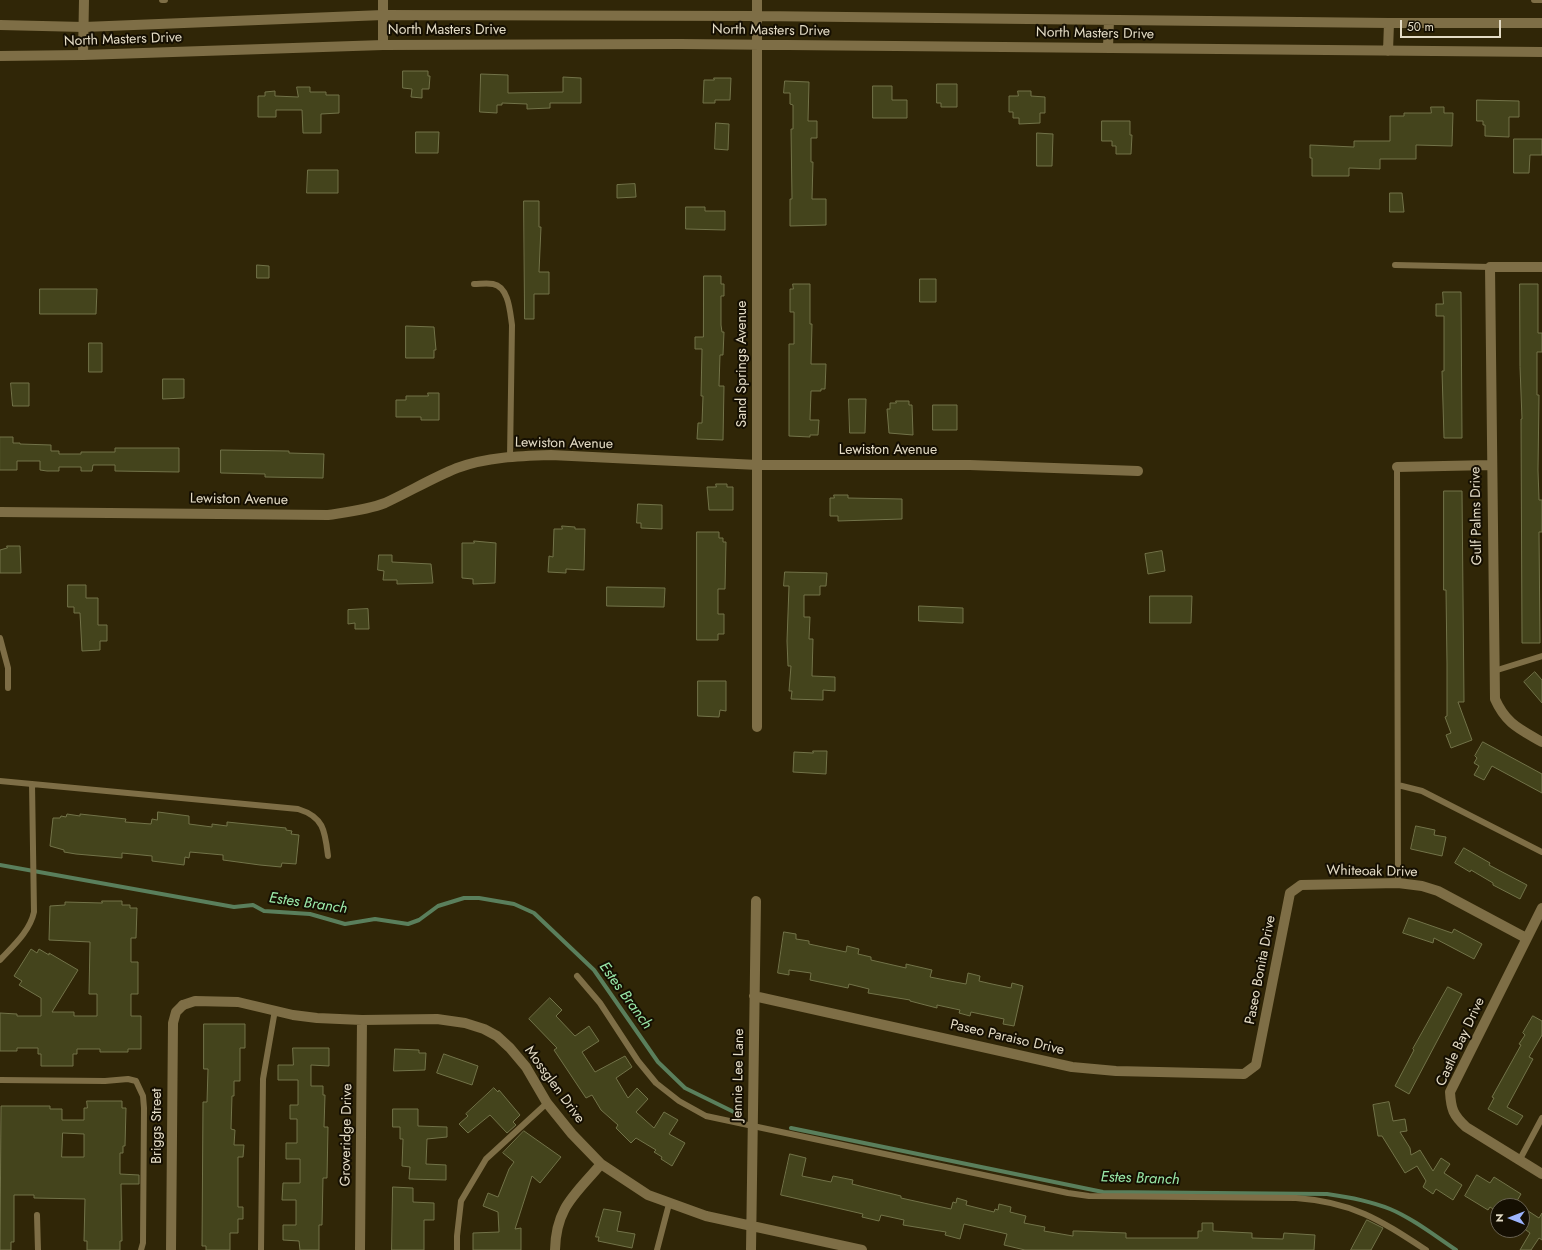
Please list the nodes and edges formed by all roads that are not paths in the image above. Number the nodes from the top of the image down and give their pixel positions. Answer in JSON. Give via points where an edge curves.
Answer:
{"nodes":[{"id":1,"x":84,"y":0,"type":"edge"},
{"id":2,"x":383,"y":0,"type":"edge"},
{"id":3,"x":757,"y":0,"type":"edge"},
{"id":4,"x":1534,"y":0,"type":"edge"},
{"id":5,"x":1542,"y":0,"type":"edge"},
{"id":6,"x":383,"y":15,"type":"junction"},
{"id":7,"x":757,"y":16,"type":"junction"},
{"id":8,"x":1109,"y":20,"type":"junction"},
{"id":9,"x":1389,"y":23,"type":"junction"},
{"id":10,"x":1542,"y":23,"type":"edge"},
{"id":11,"x":0,"y":25,"type":"edge"},
{"id":12,"x":84,"y":27,"type":"junction"},
{"id":13,"x":756,"y":44,"type":"junction"},
{"id":14,"x":383,"y":45,"type":"junction"},
{"id":15,"x":1108,"y":48,"type":"junction"},
{"id":16,"x":1388,"y":51,"type":"junction"},
{"id":17,"x":1542,"y":52,"type":"edge"},
{"id":18,"x":83,"y":55,"type":"junction"},
{"id":19,"x":0,"y":56,"type":"edge"},
{"id":20,"x":1395,"y":265,"type":"dead end"},
{"id":21,"x":1490,"y":267,"type":"junction"},
{"id":22,"x":1542,"y":268,"type":"edge"},
{"id":23,"x":474,"y":284,"type":"dead end"},
{"id":24,"x":510,"y":457,"type":"junction"},
{"id":25,"x":1491,"y":465,"type":"junction"},
{"id":26,"x":758,"y":466,"type":"junction"},
{"id":27,"x":1397,"y":467,"type":"joint"},
{"id":28,"x":1138,"y":471,"type":"dead end"},
{"id":29,"x":0,"y":512,"type":"edge"},
{"id":30,"x":0,"y":638,"type":"edge"},
{"id":31,"x":1542,"y":656,"type":"edge"},
{"id":32,"x":1494,"y":671,"type":"junction"},
{"id":33,"x":8,"y":688,"type":"dead end"},
{"id":34,"x":757,"y":727,"type":"dead end"},
{"id":35,"x":1542,"y":742,"type":"edge"},
{"id":36,"x":0,"y":781,"type":"edge"},
{"id":37,"x":32,"y":784,"type":"junction"},
{"id":38,"x":1398,"y":785,"type":"junction"},
{"id":39,"x":1542,"y":852,"type":"edge"},
{"id":40,"x":328,"y":856,"type":"dead end"},
{"id":41,"x":1398,"y":883,"type":"junction"},
{"id":42,"x":1301,"y":885,"type":"joint"},
{"id":43,"x":756,"y":900,"type":"dead end"},
{"id":44,"x":1542,"y":908,"type":"edge"},
{"id":45,"x":1526,"y":938,"type":"junction"},
{"id":46,"x":0,"y":960,"type":"edge"},
{"id":47,"x":577,"y":976,"type":"dead end"},
{"id":48,"x":754,"y":996,"type":"junction"},
{"id":49,"x":183,"y":1005,"type":"joint"},
{"id":50,"x":275,"y":1010,"type":"junction"},
{"id":51,"x":362,"y":1020,"type":"junction"},
{"id":52,"x":1256,"y":1065,"type":"joint"},
{"id":53,"x":0,"y":1080,"type":"edge"},
{"id":54,"x":548,"y":1103,"type":"junction"},
{"id":55,"x":1542,"y":1118,"type":"edge"},
{"id":56,"x":752,"y":1127,"type":"junction"},
{"id":57,"x":1520,"y":1161,"type":"junction"},
{"id":58,"x":601,"y":1164,"type":"junction"},
{"id":59,"x":1542,"y":1174,"type":"edge"},
{"id":60,"x":669,"y":1204,"type":"junction"},
{"id":61,"x":37,"y":1215,"type":"dead end"},
{"id":62,"x":751,"y":1225,"type":"junction"},
{"id":63,"x":38,"y":1250,"type":"edge"},
{"id":64,"x":141,"y":1250,"type":"edge"},
{"id":65,"x":171,"y":1250,"type":"edge"},
{"id":66,"x":261,"y":1250,"type":"edge"},
{"id":67,"x":360,"y":1250,"type":"edge"},
{"id":68,"x":457,"y":1250,"type":"edge"},
{"id":69,"x":554,"y":1250,"type":"edge"},
{"id":70,"x":657,"y":1250,"type":"edge"},
{"id":71,"x":751,"y":1250,"type":"edge"},
{"id":72,"x":862,"y":1250,"type":"edge"},
{"id":73,"x":1426,"y":1250,"type":"edge"}],
"edges":[{"from":1,"to":12,"type":"street"},
{"from":2,"to":6,"type":"street"},
{"from":3,"to":7,"type":"street","name":"Sand Springs Avenue"},
{"from":4,"to":5,"type":"lane"},
{"from":6,"to":7,"type":"street","name":"North Masters Drive"},
{"from":6,"to":12,"type":"street","name":"North Masters Drive"},
{"from":6,"to":14,"type":"street"},
{"from":7,"to":8,"type":"street","name":"North Masters Drive"},
{"from":7,"to":13,"type":"street","name":"Sand Springs Avenue"},
{"from":8,"to":9,"type":"street","name":"North Masters Drive"},
{"from":8,"to":15,"type":"street"},
{"from":9,"to":10,"type":"street","name":"North Masters Drive"},
{"from":9,"to":16,"type":"street"},
{"from":11,"to":12,"type":"street","name":"North Masters Drive"},
{"from":12,"to":18,"type":"street"},
{"from":13,"to":14,"type":"street","name":"North Masters Drive"},
{"from":13,"to":15,"type":"street","name":"North Masters Drive"},
{"from":13,"to":26,"type":"street","name":"Sand Springs Avenue"},
{"from":14,"to":18,"type":"street","name":"North Masters Drive"},
{"from":15,"to":16,"type":"street","name":"North Masters Drive"},
{"from":16,"to":17,"type":"street","name":"North Masters Drive"},
{"from":18,"to":19,"type":"street","name":"North Masters Drive"},
{"from":20,"to":21,"type":"lane"},
{"from":21,"to":22,"type":"street"},
{"from":21,"to":25,"type":"street","name":"Gulf Palms Drive"},
{"from":23,"to":24,"type":"lane","via":[[495,284],[502,290],[510,306]]},
{"from":24,"to":26,"type":"street","name":"Lewiston Avenue","via":[[551,455]]},
{"from":24,"to":29,"type":"street","name":"Lewiston Avenue","via":[[457,468],[384,503],[328,515]]},
{"from":25,"to":27,"type":"street"},
{"from":25,"to":32,"type":"street","name":"Gulf Palms Drive"},
{"from":26,"to":28,"type":"street","name":"Lewiston Avenue","via":[[970,465]]},
{"from":26,"to":34,"type":"street","name":"Sand Springs Avenue"},
{"from":27,"to":38,"type":"lane"},
{"from":30,"to":33,"type":"lane","via":[[8,668]]},
{"from":31,"to":32,"type":"lane"},
{"from":32,"to":35,"type":"street","name":"Gulf Palms Drive","via":[[1495,699],[1506,719]]},
{"from":36,"to":37,"type":"lane"},
{"from":37,"to":40,"type":"lane","via":[[298,809],[312,813],[318,820],[325,834]]},
{"from":37,"to":46,"type":"lane","via":[[32,919],[22,937]]},
{"from":38,"to":39,"type":"lane","via":[[1422,791]]},
{"from":38,"to":41,"type":"lane"},
{"from":41,"to":42,"type":"street","name":"Whiteoak Drive"},
{"from":41,"to":45,"type":"street","name":"Whiteoak Drive","via":[[1438,891]]},
{"from":42,"to":52,"type":"street","name":"Paseo Bonita Drive","via":[[1290,893]]},
{"from":43,"to":48,"type":"street","name":"Jennie Lee Lane"},
{"from":44,"to":45,"type":"street","name":"Castle Bay Drive"},
{"from":45,"to":57,"type":"street","name":"Castle Bay Drive","via":[[1450,1092],[1456,1118]]},
{"from":47,"to":56,"type":"lane","via":[[600,1003],[656,1084],[706,1116]]},
{"from":48,"to":52,"type":"street","name":"Paseo Paraiso Drive","via":[[1072,1067],[1116,1071],[1244,1074]]},
{"from":48,"to":56,"type":"street","name":"Jennie Lee Lane"},
{"from":49,"to":50,"type":"street","name":"Mossglen Drive","via":[[195,1001],[238,1002]]},
{"from":49,"to":65,"type":"street","name":"Briggs Street","via":[[176,1012],[173,1023]]},
{"from":50,"to":51,"type":"street","name":"Mossglen Drive","via":[[317,1018]]},
{"from":50,"to":66,"type":"lane","via":[[263,1079]]},
{"from":51,"to":54,"type":"street","name":"Mossglen Drive","via":[[436,1019],[484,1029],[497,1036],[510,1048],[526,1067]]},
{"from":51,"to":67,"type":"street","name":"Groveridge Drive"},
{"from":53,"to":64,"type":"lane","via":[[136,1081],[143,1096],[144,1108]]},
{"from":54,"to":58,"type":"street","name":"Mossglen Drive","via":[[572,1134]]},
{"from":54,"to":68,"type":"lane","via":[[486,1159],[461,1201]]},
{"from":55,"to":57,"type":"lane"},
{"from":56,"to":62,"type":"street","name":"Jennie Lee Lane"},
{"from":56,"to":73,"type":"lane","via":[[1089,1196],[1296,1198],[1329,1202],[1360,1211],[1388,1225]]},
{"from":57,"to":59,"type":"street","name":"Castle Bay Drive"},
{"from":58,"to":60,"type":"street","name":"Mossglen Drive","via":[[648,1196]]},
{"from":58,"to":69,"type":"street","via":[[565,1207],[559,1218]]},
{"from":60,"to":62,"type":"street","name":"Mossglen Drive","via":[[706,1216]]},
{"from":60,"to":70,"type":"lane"},
{"from":61,"to":63,"type":"lane"},
{"from":62,"to":71,"type":"street","name":"Jennie Lee Lane"},
{"from":62,"to":72,"type":"street","name":"Mossglen Drive"}]}
